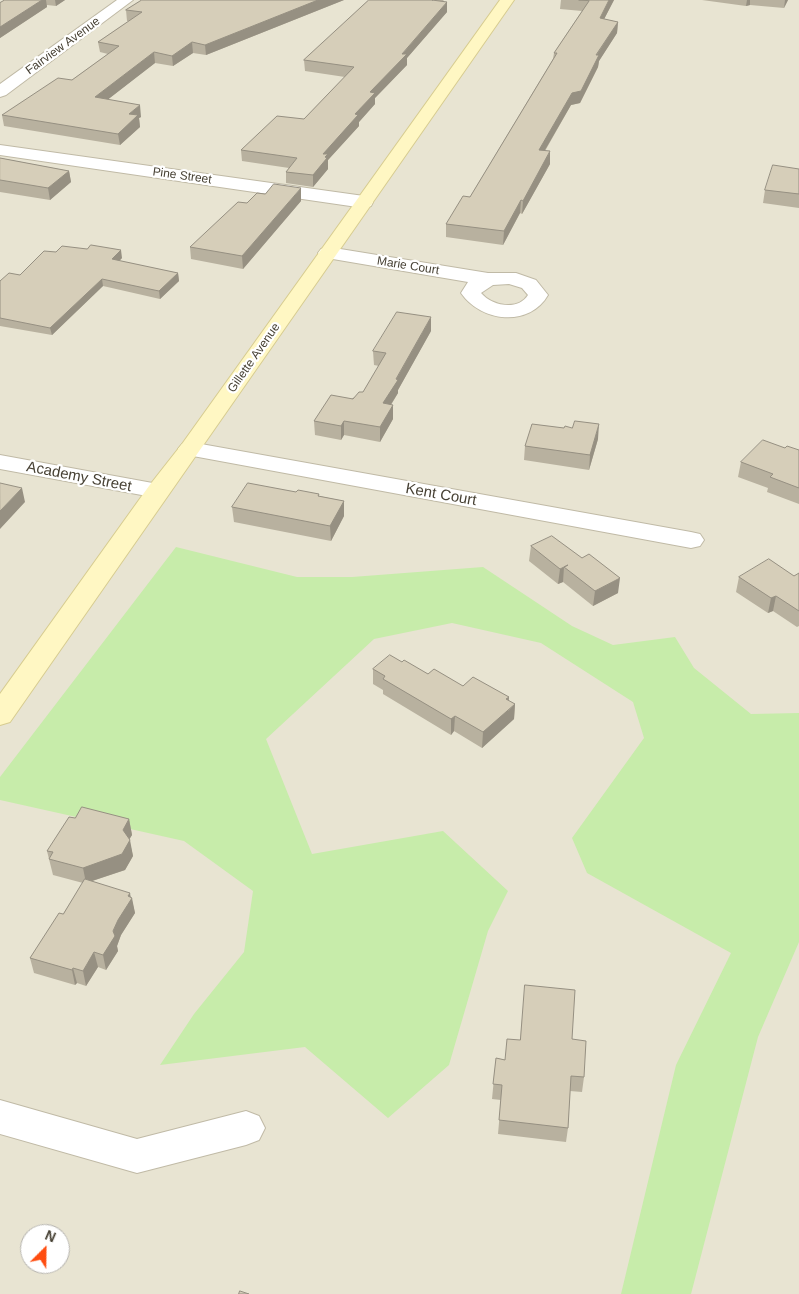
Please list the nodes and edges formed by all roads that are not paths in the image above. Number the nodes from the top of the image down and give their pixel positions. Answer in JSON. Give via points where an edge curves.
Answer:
{"nodes":[{"id":1,"x":126,"y":0,"type":"edge"},
{"id":2,"x":507,"y":0,"type":"edge"},
{"id":3,"x":0,"y":92,"type":"edge"},
{"id":4,"x":0,"y":150,"type":"edge"},
{"id":5,"x":364,"y":202,"type":"junction"},
{"id":6,"x":328,"y":253,"type":"junction"},
{"id":7,"x":488,"y":280,"type":"dead end"},
{"id":8,"x":190,"y":449,"type":"junction"},
{"id":9,"x":0,"y":462,"type":"edge"},
{"id":10,"x":158,"y":491,"type":"junction"},
{"id":11,"x":691,"y":540,"type":"dead end"},
{"id":12,"x":0,"y":715,"type":"edge"},
{"id":13,"x":0,"y":1117,"type":"edge"},
{"id":14,"x":246,"y":1128,"type":"dead end"}],
"edges":[{"from":1,"to":3,"type":"street","name":"Fairview Avenue"},
{"from":2,"to":5,"type":"street","name":"Gillette Avenue"},
{"from":4,"to":5,"type":"street","name":"Pine Street"},
{"from":5,"to":6,"type":"street","name":"Gillette Avenue"},
{"from":6,"to":7,"type":"street","name":"Marie Court"},
{"from":6,"to":8,"type":"street","name":"Gillette Avenue"},
{"from":8,"to":10,"type":"street","name":"Gillette Avenue"},
{"from":8,"to":11,"type":"street","name":"Kent Court"},
{"from":9,"to":10,"type":"street","name":"Academy Street"},
{"from":10,"to":12,"type":"street","name":"Gillette Avenue"},
{"from":13,"to":14,"type":"street","via":[[137,1156]]}]}
